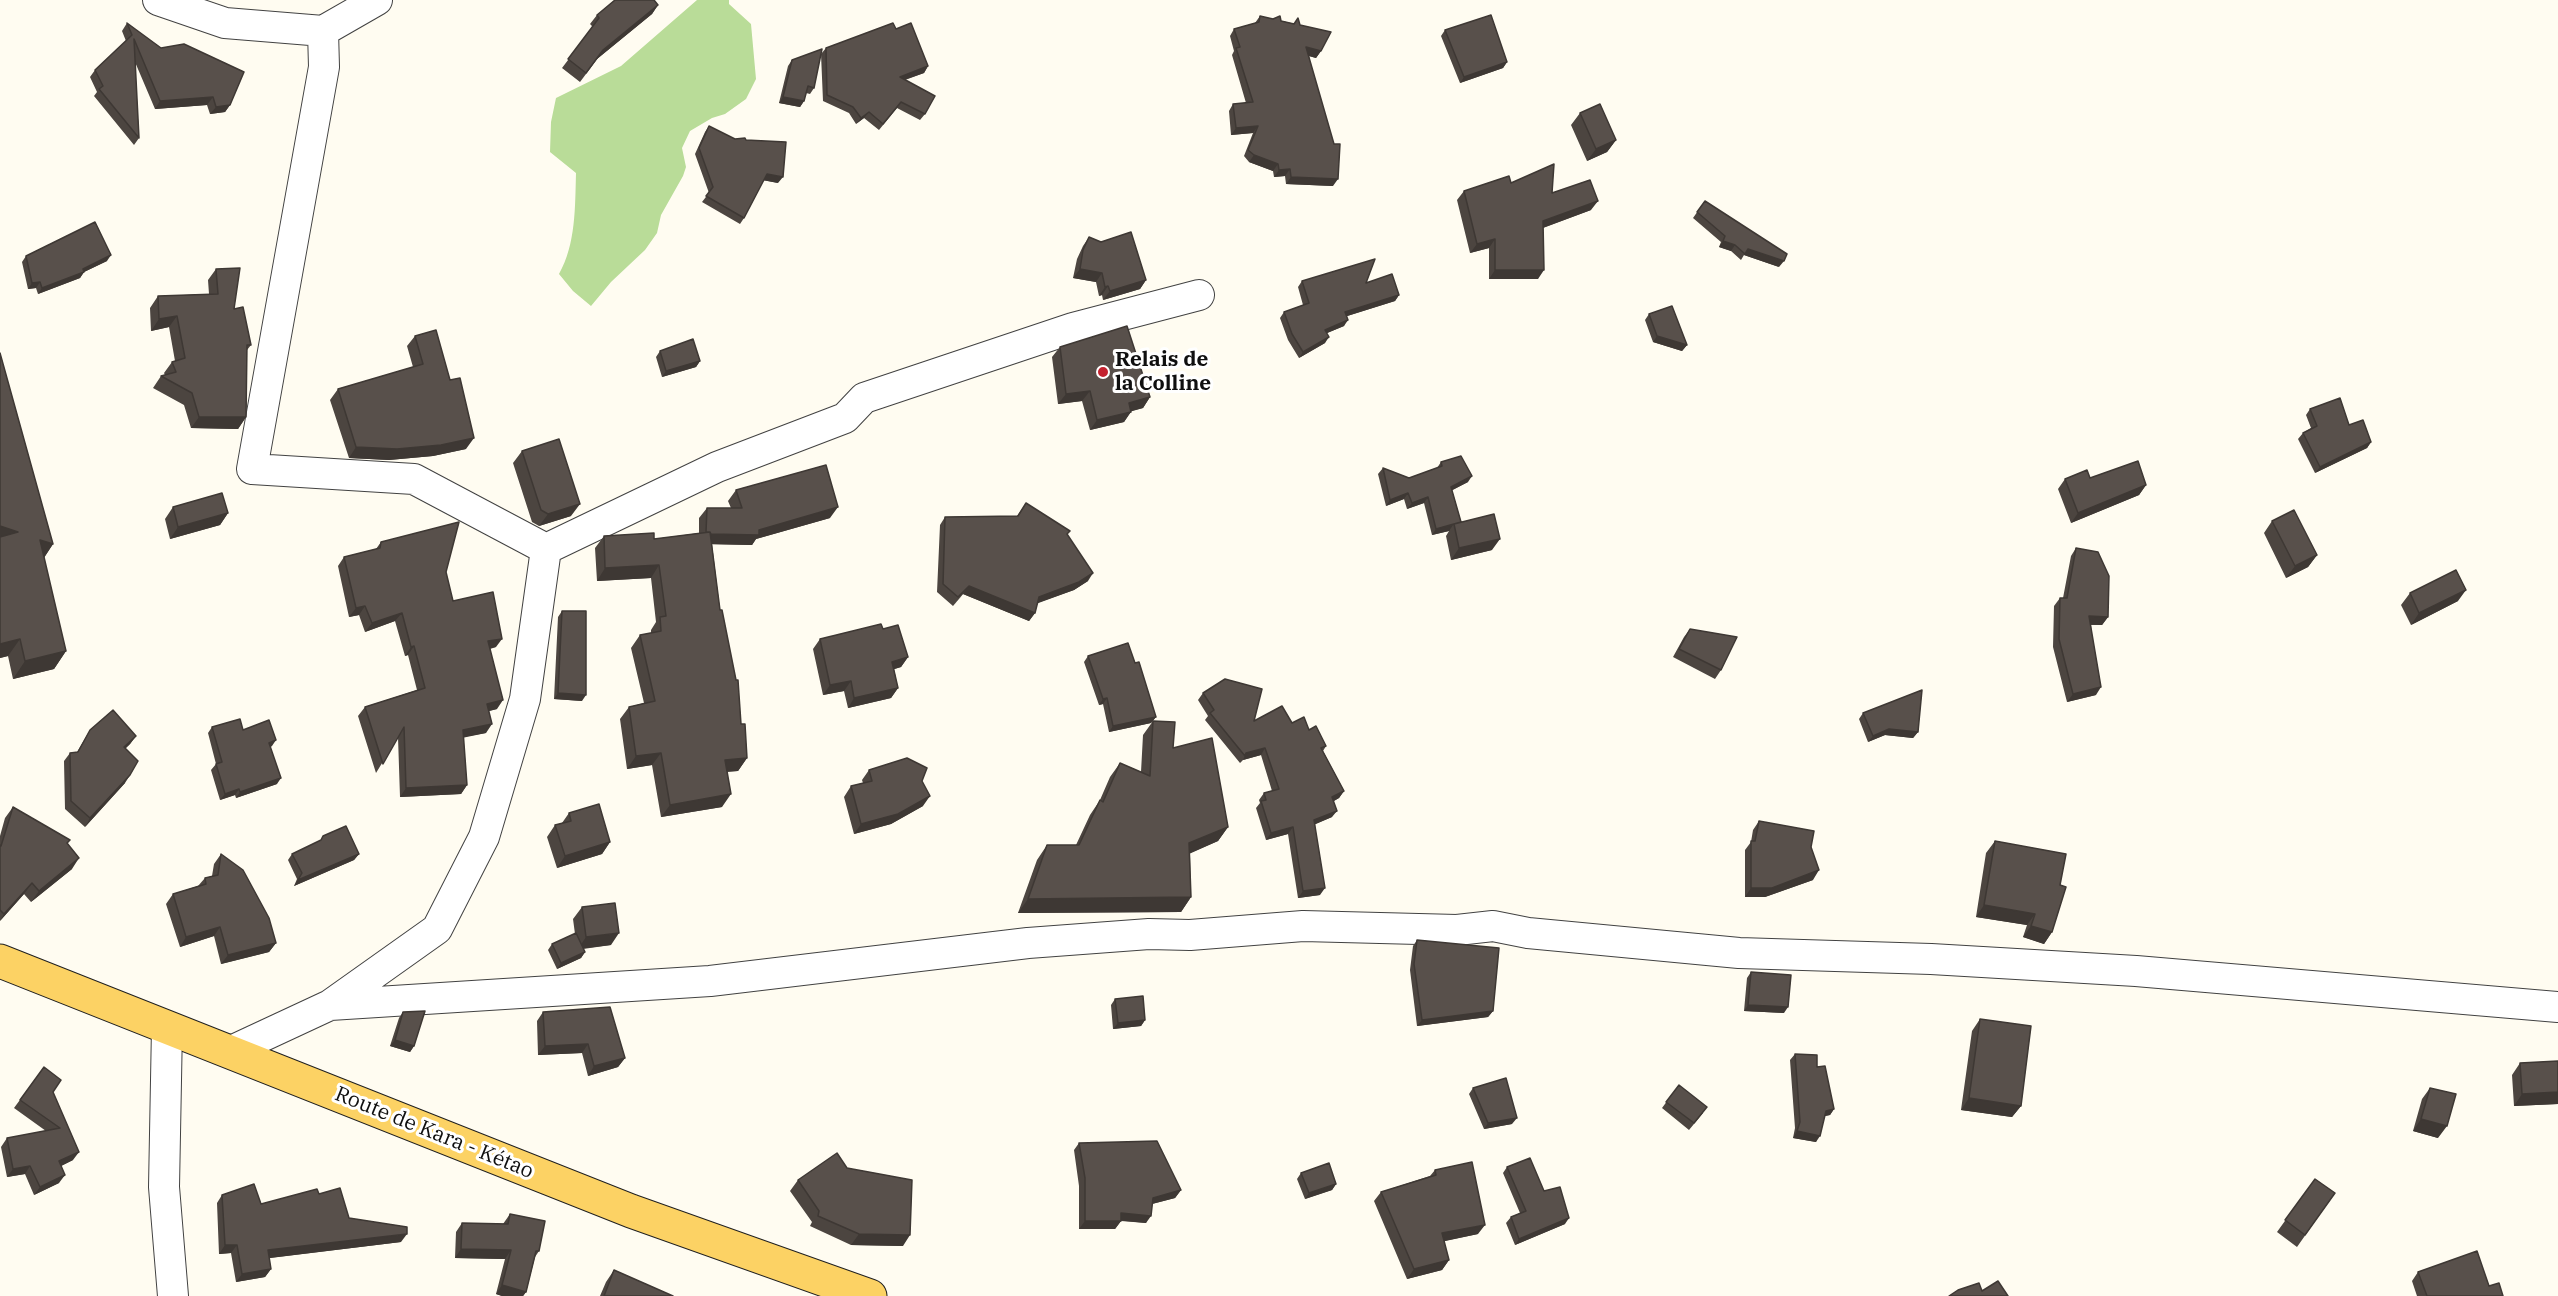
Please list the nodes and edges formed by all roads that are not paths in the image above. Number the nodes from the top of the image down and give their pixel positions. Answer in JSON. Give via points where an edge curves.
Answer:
{"nodes":[{"id":1,"x":158,"y":0,"type":"edge"},
{"id":2,"x":377,"y":0,"type":"edge"},
{"id":3,"x":322,"y":31,"type":"junction"},
{"id":4,"x":1199,"y":295,"type":"dead end"},
{"id":5,"x":546,"y":549,"type":"junction"},
{"id":6,"x":0,"y":961,"type":"edge"},
{"id":7,"x":330,"y":1005,"type":"junction"},
{"id":8,"x":2558,"y":1007,"type":"edge"},
{"id":9,"x":167,"y":1027,"type":"junction"},
{"id":10,"x":229,"y":1052,"type":"junction"},
{"id":11,"x":173,"y":1296,"type":"edge"},
{"id":12,"x":870,"y":1296,"type":"edge"}],
"edges":[{"from":1,"to":3,"type":"street","via":[[225,23]]},
{"from":2,"to":3,"type":"street"},
{"from":3,"to":5,"type":"street","via":[[324,67],[252,469],[414,479]]},
{"from":4,"to":5,"type":"street","via":[[1073,328],[864,399],[845,418],[717,467]]},
{"from":5,"to":7,"type":"street","via":[[525,699],[484,837],[437,929]]},
{"from":6,"to":9,"type":"main road","name":"Route de Kara - Kétao"},
{"from":7,"to":8,"type":"street","via":[[710,981],[1028,942],[1304,926],[1457,930],[1493,926],[1528,933],[1739,953],[2136,971]]},
{"from":7,"to":10,"type":"street"},
{"from":9,"to":10,"type":"main road","name":"Route de Kara - Kétao"},
{"from":9,"to":11,"type":"street","via":[[164,1187]]},
{"from":10,"to":12,"type":"main road","name":"Route de Kara - Kétao","via":[[631,1211]]}]}
